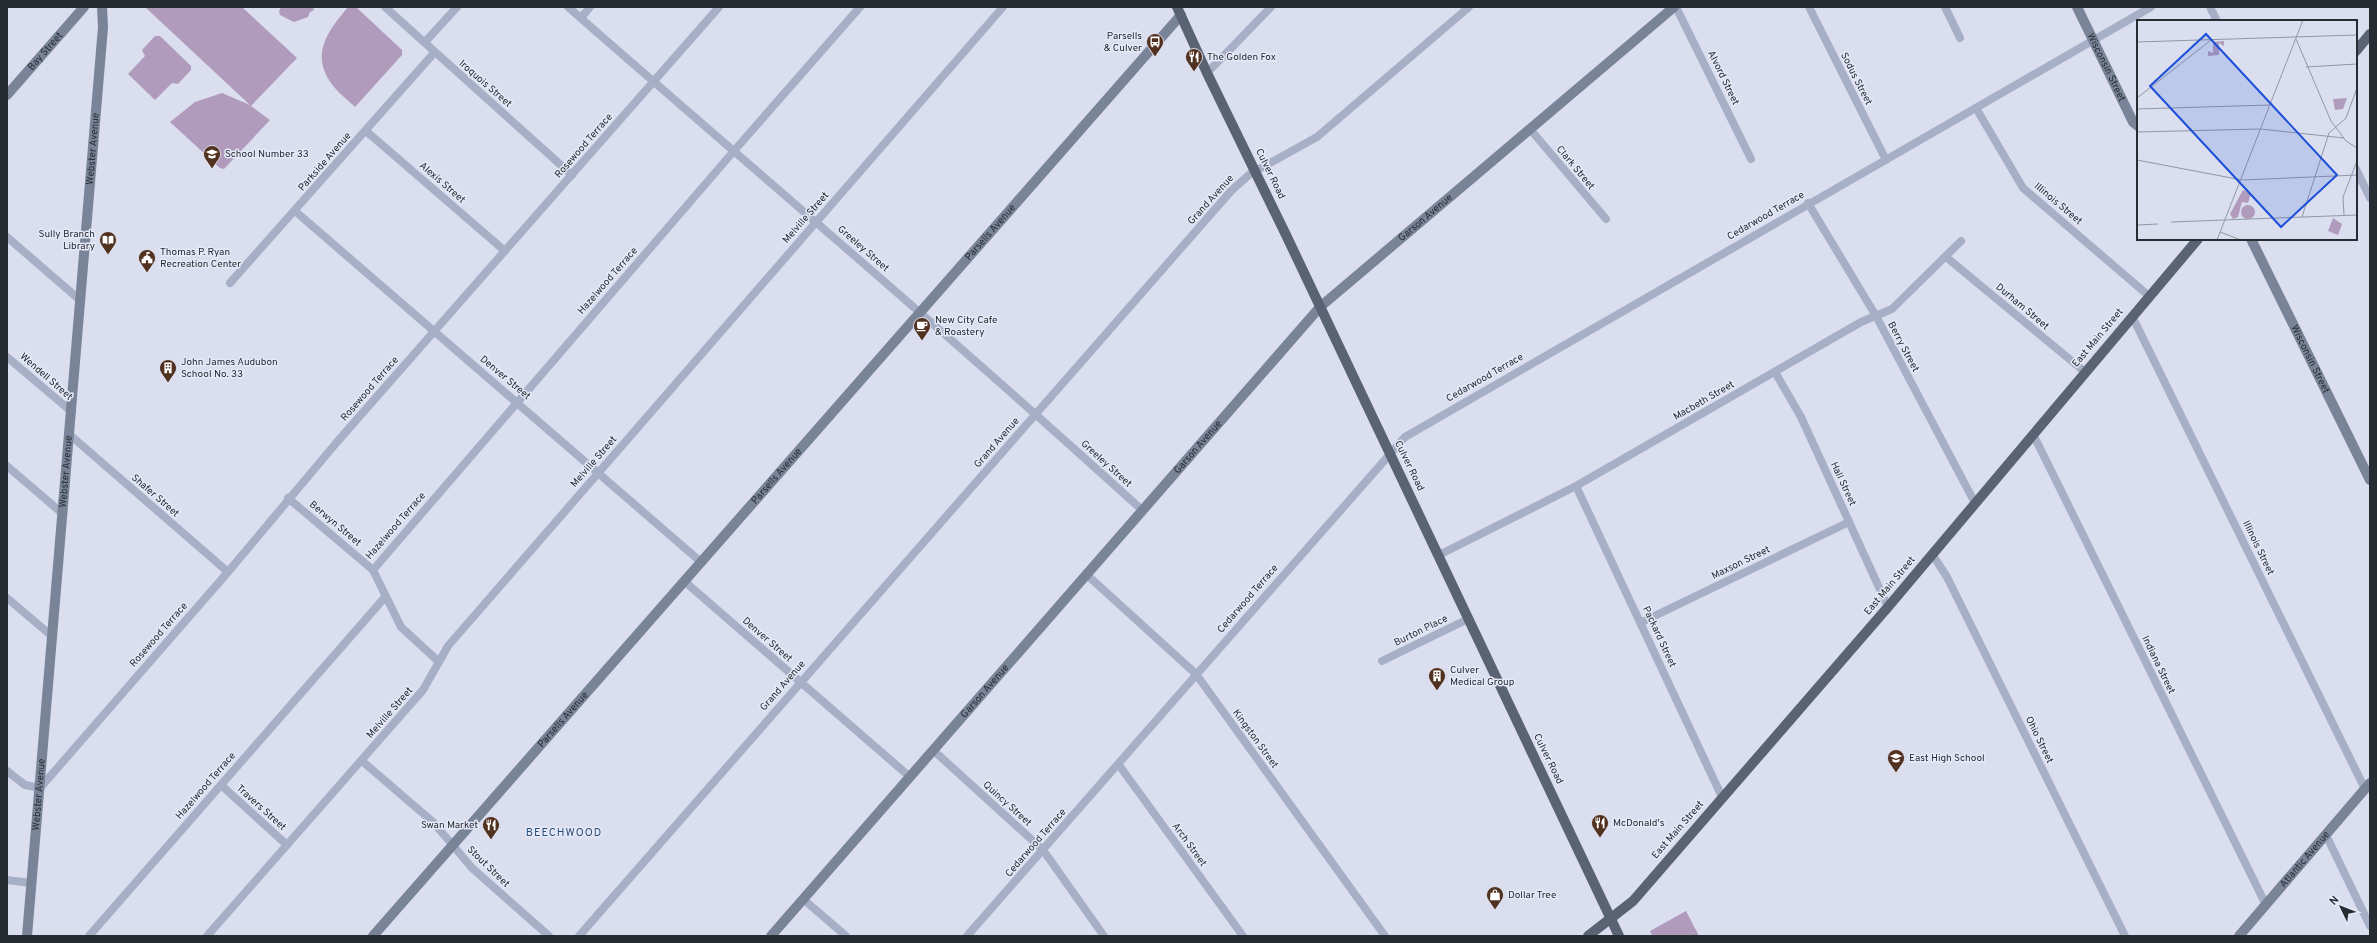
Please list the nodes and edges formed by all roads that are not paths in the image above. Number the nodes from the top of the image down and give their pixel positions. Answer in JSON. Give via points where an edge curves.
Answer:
{"nodes":[{"id":1,"x":84,"y":7,"type":"edge"},
{"id":2,"x":102,"y":7,"type":"edge"},
{"id":3,"x":109,"y":7,"type":"edge"},
{"id":4,"x":385,"y":7,"type":"edge"},
{"id":5,"x":457,"y":7,"type":"edge"},
{"id":6,"x":568,"y":7,"type":"edge"},
{"id":7,"x":590,"y":7,"type":"edge"},
{"id":8,"x":719,"y":7,"type":"edge"},
{"id":9,"x":860,"y":7,"type":"edge"},
{"id":10,"x":1003,"y":7,"type":"edge"},
{"id":11,"x":1271,"y":7,"type":"edge"},
{"id":12,"x":1675,"y":7,"type":"edge"},
{"id":13,"x":1809,"y":7,"type":"edge"},
{"id":14,"x":1945,"y":7,"type":"edge"},
{"id":15,"x":2077,"y":7,"type":"edge"},
{"id":16,"x":2151,"y":7,"type":"edge"},
{"id":17,"x":2210,"y":7,"type":"edge"},
{"id":18,"x":1465,"y":8,"type":"edge"},
{"id":19,"x":1179,"y":11,"type":"edge"},
{"id":20,"x":581,"y":18,"type":"junction"},
{"id":21,"x":2216,"y":20,"type":"edge"},
{"id":22,"x":103,"y":27,"type":"junction"},
{"id":23,"x":2370,"y":34,"type":"edge"},
{"id":24,"x":1960,"y":38,"type":"dead end"},
{"id":25,"x":2094,"y":41,"type":"junction"},
{"id":26,"x":425,"y":42,"type":"junction"},
{"id":27,"x":2357,"y":50,"type":"edge"},
{"id":28,"x":434,"y":53,"type":"junction"},
{"id":29,"x":1207,"y":73,"type":"junction"},
{"id":30,"x":654,"y":81,"type":"junction"},
{"id":31,"x":7,"y":95,"type":"edge"},
{"id":32,"x":1976,"y":108,"type":"junction"},
{"id":33,"x":2137,"y":125,"type":"edge"},
{"id":34,"x":1530,"y":129,"type":"junction"},
{"id":35,"x":366,"y":131,"type":"junction"},
{"id":36,"x":733,"y":152,"type":"junction"},
{"id":37,"x":1751,"y":159,"type":"dead end"},
{"id":38,"x":1886,"y":160,"type":"junction"},
{"id":39,"x":1255,"y":171,"type":"junction"},
{"id":40,"x":2357,"y":172,"type":"edge"},
{"id":41,"x":572,"y":175,"type":"junction"},
{"id":42,"x":2370,"y":198,"type":"edge"},
{"id":43,"x":1808,"y":203,"type":"junction"},
{"id":44,"x":295,"y":211,"type":"junction"},
{"id":45,"x":1606,"y":219,"type":"dead end"},
{"id":46,"x":816,"y":222,"type":"junction"},
{"id":47,"x":7,"y":237,"type":"edge"},
{"id":48,"x":2197,"y":240,"type":"edge"},
{"id":49,"x":2251,"y":240,"type":"edge"},
{"id":50,"x":1961,"y":241,"type":"dead end"},
{"id":51,"x":505,"y":251,"type":"junction"},
{"id":52,"x":1946,"y":257,"type":"junction"},
{"id":53,"x":230,"y":283,"type":"dead end"},
{"id":54,"x":2149,"y":296,"type":"junction"},
{"id":55,"x":81,"y":301,"type":"junction"},
{"id":56,"x":1320,"y":307,"type":"junction"},
{"id":57,"x":920,"y":311,"type":"junction"},
{"id":58,"x":1876,"y":316,"type":"junction"},
{"id":59,"x":2132,"y":316,"type":"junction"},
{"id":60,"x":435,"y":331,"type":"junction"},
{"id":61,"x":7,"y":357,"type":"edge"},
{"id":62,"x":1775,"y":372,"type":"junction"},
{"id":63,"x":2085,"y":372,"type":"junction"},
{"id":64,"x":517,"y":401,"type":"junction"},
{"id":65,"x":72,"y":412,"type":"junction"},
{"id":66,"x":1036,"y":414,"type":"junction"},
{"id":67,"x":2033,"y":434,"type":"junction"},
{"id":68,"x":70,"y":435,"type":"junction"},
{"id":69,"x":1390,"y":452,"type":"junction"},
{"id":70,"x":7,"y":466,"type":"edge"},
{"id":71,"x":598,"y":472,"type":"junction"},
{"id":72,"x":2370,"y":480,"type":"edge"},
{"id":73,"x":1576,"y":486,"type":"junction"},
{"id":74,"x":288,"y":498,"type":"junction"},
{"id":75,"x":1974,"y":503,"type":"junction"},
{"id":76,"x":1142,"y":510,"type":"junction"},
{"id":77,"x":63,"y":514,"type":"junction"},
{"id":78,"x":1849,"y":522,"type":"junction"},
{"id":79,"x":1932,"y":554,"type":"junction"},
{"id":80,"x":1439,"y":555,"type":"junction"},
{"id":81,"x":701,"y":562,"type":"junction"},
{"id":82,"x":372,"y":570,"type":"junction"},
{"id":83,"x":228,"y":572,"type":"junction"},
{"id":84,"x":1086,"y":574,"type":"junction"},
{"id":85,"x":684,"y":581,"type":"junction"},
{"id":86,"x":386,"y":596,"type":"junction"},
{"id":87,"x":7,"y":598,"type":"edge"},
{"id":88,"x":1888,"y":606,"type":"junction"},
{"id":89,"x":1468,"y":619,"type":"junction"},
{"id":90,"x":1642,"y":622,"type":"junction"},
{"id":91,"x":53,"y":637,"type":"junction"},
{"id":92,"x":438,"y":661,"type":"junction"},
{"id":93,"x":1382,"y":661,"type":"dead end"},
{"id":94,"x":1196,"y":674,"type":"junction"},
{"id":95,"x":800,"y":682,"type":"junction"},
{"id":96,"x":933,"y":750,"type":"junction"},
{"id":97,"x":362,"y":761,"type":"junction"},
{"id":98,"x":1119,"y":765,"type":"junction"},
{"id":99,"x":7,"y":771,"type":"edge"},
{"id":100,"x":910,"y":777,"type":"junction"},
{"id":101,"x":221,"y":785,"type":"junction"},
{"id":102,"x":2367,"y":786,"type":"edge"},
{"id":103,"x":40,"y":788,"type":"junction"},
{"id":104,"x":1722,"y":797,"type":"junction"},
{"id":105,"x":2326,"y":835,"type":"junction"},
{"id":106,"x":453,"y":844,"type":"junction"},
{"id":107,"x":287,"y":845,"type":"junction"},
{"id":108,"x":1043,"y":850,"type":"junction"},
{"id":109,"x":7,"y":880,"type":"edge"},
{"id":110,"x":31,"y":883,"type":"junction"},
{"id":111,"x":803,"y":899,"type":"junction"},
{"id":112,"x":2266,"y":905,"type":"junction"},
{"id":113,"x":1611,"y":919,"type":"junction"},
{"id":114,"x":2370,"y":926,"type":"edge"},
{"id":115,"x":2244,"y":934,"type":"edge"},
{"id":116,"x":27,"y":936,"type":"edge"},
{"id":117,"x":89,"y":936,"type":"edge"},
{"id":118,"x":207,"y":936,"type":"edge"},
{"id":119,"x":373,"y":936,"type":"edge"},
{"id":120,"x":550,"y":936,"type":"edge"},
{"id":121,"x":579,"y":936,"type":"edge"},
{"id":122,"x":771,"y":936,"type":"edge"},
{"id":123,"x":846,"y":936,"type":"edge"},
{"id":124,"x":968,"y":936,"type":"edge"},
{"id":125,"x":1104,"y":936,"type":"edge"},
{"id":126,"x":1243,"y":936,"type":"edge"},
{"id":127,"x":1385,"y":936,"type":"edge"},
{"id":128,"x":1588,"y":936,"type":"edge"},
{"id":129,"x":1619,"y":936,"type":"edge"},
{"id":130,"x":2125,"y":936,"type":"edge"}],
"edges":[{"from":1,"to":31,"type":"street","name":"Bay Street"},
{"from":2,"to":22,"type":"street","name":"Webster Avenue"},
{"from":3,"to":22,"type":"street"},
{"from":4,"to":26,"type":"street","name":"Iroquois Street"},
{"from":5,"to":26,"type":"street"},
{"from":6,"to":20,"type":"street","name":"Greeley Street"},
{"from":7,"to":20,"type":"street"},
{"from":8,"to":30,"type":"street","name":"Rosewood Terrace"},
{"from":9,"to":36,"type":"street","name":"Hazelwood Terrace"},
{"from":10,"to":46,"type":"street","name":"Melville Street"},
{"from":11,"to":29,"type":"street"},
{"from":12,"to":34,"type":"street","name":"Garson Avenue"},
{"from":12,"to":37,"type":"street","name":"Alvord Street"},
{"from":13,"to":38,"type":"street","name":"Sodus Street"},
{"from":14,"to":24,"type":"street"},
{"from":15,"to":25,"type":"street","name":"Wisconsin Street"},
{"from":16,"to":25,"type":"street","name":"Cedarwood Terrace"},
{"from":17,"to":21,"type":"street"},
{"from":18,"to":39,"type":"street","name":"Grand Avenue","via":[[1317,137]]},
{"from":19,"to":29,"type":"main road","name":"Culver Road"},
{"from":19,"to":57,"type":"street","name":"Parsells Avenue"},
{"from":20,"to":30,"type":"street","name":"Greeley Street"},
{"from":22,"to":55,"type":"street","name":"Webster Avenue"},
{"from":23,"to":27,"type":"main road"},
{"from":25,"to":32,"type":"street","name":"Cedarwood Terrace"},
{"from":25,"to":33,"type":"street","name":"Wisconsin Street","via":[[2133,122]]},
{"from":26,"to":28,"type":"street","name":"Iroquois Street"},
{"from":28,"to":35,"type":"street","name":"Parkside Avenue"},
{"from":28,"to":41,"type":"street","name":"Iroquois Street"},
{"from":29,"to":39,"type":"main road","name":"Culver Road"},
{"from":30,"to":36,"type":"street","name":"Greeley Street"},
{"from":30,"to":41,"type":"street","name":"Rosewood Terrace"},
{"from":32,"to":38,"type":"street","name":"Cedarwood Terrace"},
{"from":32,"to":54,"type":"street","name":"Illinois Street","via":[[2023,188]]},
{"from":34,"to":45,"type":"street","name":"Clark Street"},
{"from":34,"to":56,"type":"street","name":"Garson Avenue"},
{"from":35,"to":44,"type":"street","name":"Parkside Avenue"},
{"from":35,"to":51,"type":"street","name":"Alexis Street"},
{"from":36,"to":46,"type":"street","name":"Greeley Street"},
{"from":36,"to":64,"type":"street","name":"Hazelwood Terrace"},
{"from":38,"to":43,"type":"street","name":"Cedarwood Terrace"},
{"from":39,"to":56,"type":"main road","name":"Culver Road"},
{"from":39,"to":66,"type":"street","name":"Grand Avenue","via":[[1231,191]]},
{"from":40,"to":42,"type":"street"},
{"from":41,"to":51,"type":"street","name":"Rosewood Terrace"},
{"from":43,"to":58,"type":"street","name":"Berry Street"},
{"from":43,"to":69,"type":"street","name":"Cedarwood Terrace","via":[[1413,431]]},
{"from":44,"to":53,"type":"street","name":"Parkside Avenue"},
{"from":44,"to":60,"type":"street","name":"Denver Street"},
{"from":46,"to":57,"type":"street","name":"Greeley Street"},
{"from":46,"to":71,"type":"street","name":"Melville Street"},
{"from":47,"to":55,"type":"street"},
{"from":48,"to":54,"type":"main road","name":"East Main Street"},
{"from":49,"to":72,"type":"street","name":"Wisconsin Street"},
{"from":50,"to":52,"type":"street","name":"Macbeth Street"},
{"from":51,"to":60,"type":"street","name":"Rosewood Terrace"},
{"from":52,"to":58,"type":"street","name":"Macbeth Street","via":[[1892,309]]},
{"from":52,"to":63,"type":"street","name":"Durham Street"},
{"from":54,"to":59,"type":"main road","name":"East Main Street"},
{"from":55,"to":65,"type":"street","name":"Webster Avenue"},
{"from":56,"to":69,"type":"main road","name":"Culver Road"},
{"from":56,"to":76,"type":"street","name":"Garson Avenue"},
{"from":57,"to":66,"type":"street","name":"Greeley Street"},
{"from":57,"to":81,"type":"street","name":"Parsells Avenue"},
{"from":58,"to":62,"type":"street","name":"Macbeth Street","via":[[1861,322]]},
{"from":58,"to":75,"type":"street","name":"Berry Street"},
{"from":59,"to":63,"type":"main road","name":"East Main Street"},
{"from":59,"to":102,"type":"street","name":"Illinois Street"},
{"from":60,"to":64,"type":"street","name":"Denver Street"},
{"from":60,"to":74,"type":"street","name":"Rosewood Terrace"},
{"from":61,"to":65,"type":"street","name":"Wendell Street"},
{"from":62,"to":73,"type":"street","name":"Macbeth Street"},
{"from":62,"to":78,"type":"street","name":"Hall Street","via":[[1800,417]]},
{"from":63,"to":67,"type":"main road","name":"East Main Street"},
{"from":64,"to":71,"type":"street","name":"Denver Street"},
{"from":64,"to":82,"type":"street","name":"Hazelwood Terrace"},
{"from":65,"to":68,"type":"street","name":"Webster Avenue"},
{"from":66,"to":76,"type":"street","name":"Greeley Street"},
{"from":66,"to":95,"type":"street","name":"Grand Avenue"},
{"from":67,"to":75,"type":"main road","name":"East Main Street"},
{"from":67,"to":112,"type":"street","name":"Indiana Street"},
{"from":68,"to":77,"type":"street","name":"Webster Avenue"},
{"from":68,"to":83,"type":"street","name":"Shafer Street"},
{"from":69,"to":80,"type":"main road","name":"Culver Road"},
{"from":69,"to":94,"type":"street","name":"Cedarwood Terrace"},
{"from":70,"to":77,"type":"street"},
{"from":71,"to":81,"type":"street","name":"Denver Street"},
{"from":71,"to":92,"type":"street","name":"Melville Street","via":[[448,646]]},
{"from":73,"to":80,"type":"street","name":"Macbeth Street"},
{"from":73,"to":90,"type":"street","name":"Packard Street"},
{"from":74,"to":82,"type":"street","name":"Berwyn Street"},
{"from":74,"to":83,"type":"street","name":"Rosewood Terrace"},
{"from":75,"to":79,"type":"main road","name":"East Main Street"},
{"from":76,"to":84,"type":"street","name":"Garson Avenue"},
{"from":77,"to":91,"type":"street","name":"Webster Avenue"},
{"from":78,"to":88,"type":"street","name":"Hall Street"},
{"from":78,"to":90,"type":"street","name":"Maxson Street"},
{"from":79,"to":88,"type":"main road","name":"East Main Street"},
{"from":79,"to":130,"type":"street","name":"Ohio Street","via":[[1947,577]]},
{"from":80,"to":89,"type":"main road","name":"Culver Road"},
{"from":81,"to":85,"type":"street","name":"Parsells Avenue"},
{"from":82,"to":86,"type":"street","name":"Berwyn Street"},
{"from":83,"to":103,"type":"street","name":"Rosewood Terrace"},
{"from":84,"to":94,"type":"street","name":"Kingston Street"},
{"from":84,"to":96,"type":"street","name":"Garson Avenue"},
{"from":85,"to":95,"type":"street","name":"Denver Street"},
{"from":85,"to":106,"type":"street","name":"Parsells Avenue"},
{"from":86,"to":92,"type":"street","name":"Berwyn Street","via":[[401,627]]},
{"from":86,"to":101,"type":"street","name":"Hazelwood Terrace"},
{"from":87,"to":91,"type":"street"},
{"from":88,"to":104,"type":"main road","name":"East Main Street"},
{"from":89,"to":93,"type":"street","name":"Burton Place"},
{"from":89,"to":113,"type":"main road","name":"Culver Road"},
{"from":90,"to":104,"type":"street","name":"Packard Street"},
{"from":91,"to":103,"type":"street","name":"Webster Avenue"},
{"from":92,"to":97,"type":"street","name":"Melville Street","via":[[423,690]]},
{"from":94,"to":98,"type":"street","name":"Cedarwood Terrace"},
{"from":94,"to":127,"type":"street","name":"Kingston Street"},
{"from":95,"to":100,"type":"street","name":"Denver Street"},
{"from":95,"to":121,"type":"street","name":"Grand Avenue"},
{"from":96,"to":100,"type":"street","name":"Garson Avenue"},
{"from":96,"to":108,"type":"street","name":"Quincy Street"},
{"from":97,"to":106,"type":"street","name":"Stout Street","via":[[433,822]]},
{"from":97,"to":107,"type":"street","name":"Melville Street"},
{"from":98,"to":108,"type":"street","name":"Cedarwood Terrace"},
{"from":98,"to":126,"type":"street","name":"Arch Street"},
{"from":99,"to":103,"type":"street","via":[[25,785]]},
{"from":100,"to":111,"type":"street","name":"Garson Avenue"},
{"from":101,"to":107,"type":"street","name":"Travers Street"},
{"from":101,"to":117,"type":"street","name":"Hazelwood Terrace"},
{"from":102,"to":105,"type":"street","name":"Atlantic Avenue"},
{"from":103,"to":110,"type":"street","name":"Webster Avenue"},
{"from":104,"to":113,"type":"main road","name":"East Main Street","via":[[1633,901]]},
{"from":105,"to":112,"type":"street","name":"Atlantic Avenue"},
{"from":105,"to":114,"type":"street"},
{"from":106,"to":119,"type":"street","name":"Parsells Avenue"},
{"from":106,"to":120,"type":"street","name":"Stout Street","via":[[472,868]]},
{"from":107,"to":118,"type":"street","name":"Melville Street"},
{"from":108,"to":124,"type":"street","name":"Cedarwood Terrace"},
{"from":108,"to":125,"type":"street","name":"Quincy Street"},
{"from":109,"to":110,"type":"street"},
{"from":110,"to":116,"type":"street","name":"Webster Avenue"},
{"from":111,"to":122,"type":"street","name":"Garson Avenue"},
{"from":111,"to":123,"type":"street"},
{"from":112,"to":115,"type":"street","name":"Atlantic Avenue"},
{"from":113,"to":128,"type":"main road","name":"East Main Street"},
{"from":113,"to":129,"type":"main road","name":"Culver Road"}]}
